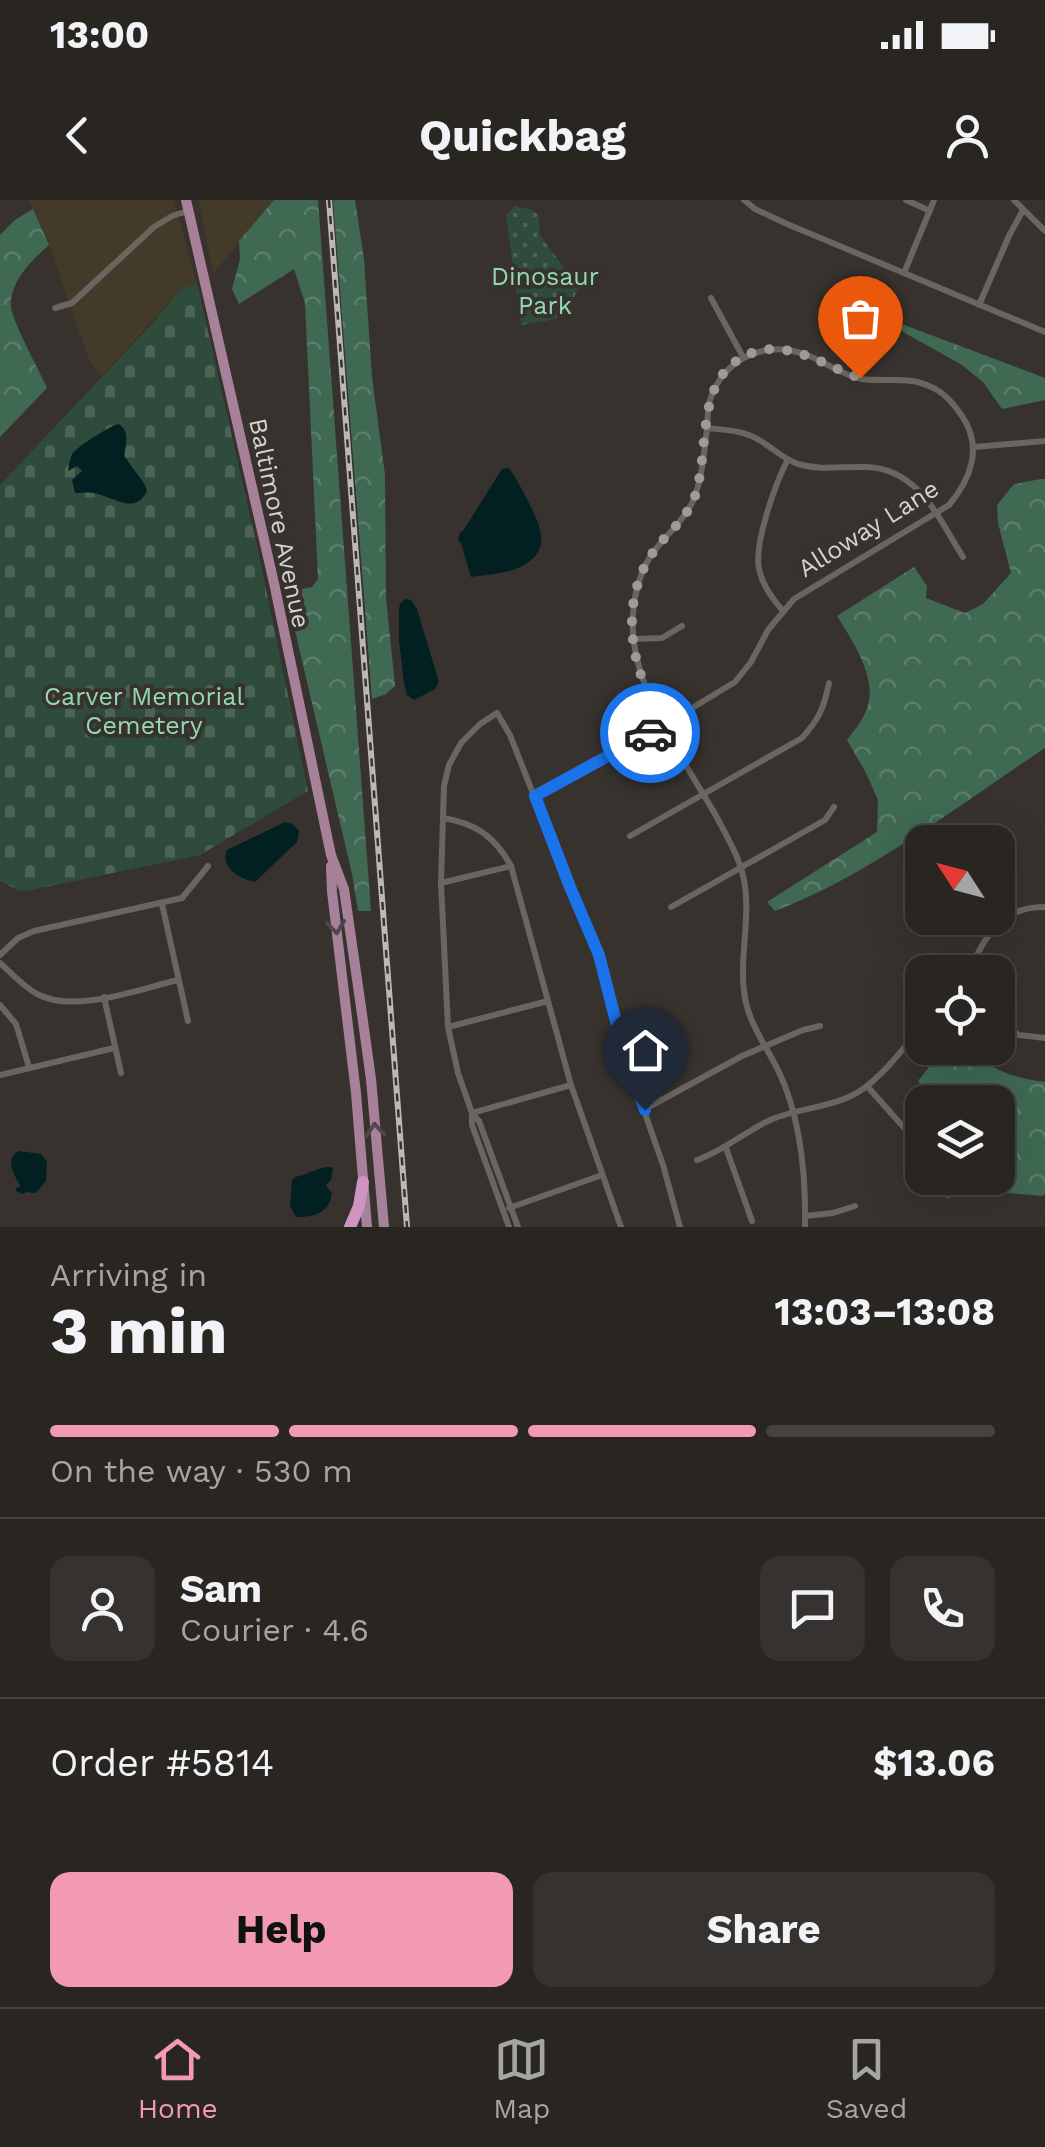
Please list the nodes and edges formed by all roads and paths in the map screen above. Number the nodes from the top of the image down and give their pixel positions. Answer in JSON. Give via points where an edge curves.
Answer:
{"nodes":[{"id":1,"x":744,"y":200,"type":"edge"},
{"id":2,"x":906,"y":200,"type":"edge"},
{"id":3,"x":934,"y":200,"type":"edge"},
{"id":4,"x":1014,"y":200,"type":"edge"},
{"id":5,"x":187,"y":205,"type":"edge"},
{"id":6,"x":1023,"y":210,"type":"junction"},
{"id":7,"x":930,"y":211,"type":"junction"},
{"id":8,"x":1045,"y":231,"type":"edge"},
{"id":9,"x":904,"y":273,"type":"junction"},
{"id":10,"x":711,"y":298,"type":"dead end"},
{"id":11,"x":979,"y":305,"type":"junction"},
{"id":12,"x":55,"y":308,"type":"dead end"},
{"id":13,"x":1045,"y":332,"type":"edge"},
{"id":14,"x":743,"y":357,"type":"junction"},
{"id":15,"x":707,"y":428,"type":"junction"},
{"id":16,"x":1045,"y":441,"type":"edge"},
{"id":17,"x":974,"y":446,"type":"junction"},
{"id":18,"x":788,"y":461,"type":"junction"},
{"id":19,"x":936,"y":514,"type":"junction"},
{"id":20,"x":963,"y":558,"type":"dead end"},
{"id":21,"x":783,"y":611,"type":"junction"},
{"id":22,"x":682,"y":626,"type":"dead end"},
{"id":23,"x":634,"y":638,"type":"junction"},
{"id":24,"x":830,"y":683,"type":"dead end"},
{"id":25,"x":664,"y":725,"type":"junction"},
{"id":26,"x":704,"y":795,"type":"junction"},
{"id":27,"x":535,"y":796,"type":"junction"},
{"id":28,"x":834,"y":807,"type":"dead end"},
{"id":29,"x":443,"y":818,"type":"junction"},
{"id":30,"x":630,"y":836,"type":"dead end"},
{"id":31,"x":331,"y":855,"type":"junction"},
{"id":32,"x":208,"y":866,"type":"dead end"},
{"id":33,"x":510,"y":866,"type":"junction"},
{"id":34,"x":742,"y":869,"type":"junction"},
{"id":35,"x":442,"y":883,"type":"junction"},
{"id":36,"x":162,"y":904,"type":"junction"},
{"id":37,"x":1045,"y":906,"type":"edge"},
{"id":38,"x":671,"y":908,"type":"dead end"},
{"id":39,"x":0,"y":955,"type":"edge"},
{"id":40,"x":977,"y":955,"type":"edge"},
{"id":41,"x":0,"y":963,"type":"edge"},
{"id":42,"x":178,"y":980,"type":"junction"},
{"id":43,"x":104,"y":997,"type":"junction"},
{"id":44,"x":548,"y":1001,"type":"junction"},
{"id":45,"x":0,"y":1005,"type":"edge"},
{"id":46,"x":188,"y":1022,"type":"dead end"},
{"id":47,"x":820,"y":1026,"type":"dead end"},
{"id":48,"x":448,"y":1027,"type":"junction"},
{"id":49,"x":1015,"y":1033,"type":"edge"},
{"id":50,"x":1045,"y":1038,"type":"edge"},
{"id":51,"x":905,"y":1045,"type":"edge"},
{"id":52,"x":766,"y":1047,"type":"junction"},
{"id":53,"x":114,"y":1048,"type":"junction"},
{"id":54,"x":29,"y":1067,"type":"junction"},
{"id":55,"x":121,"y":1073,"type":"dead end"},
{"id":56,"x":0,"y":1075,"type":"edge"},
{"id":57,"x":571,"y":1085,"type":"junction"},
{"id":58,"x":867,"y":1086,"type":"junction"},
{"id":59,"x":645,"y":1110,"type":"junction"},
{"id":60,"x":794,"y":1112,"type":"junction"},
{"id":61,"x":472,"y":1113,"type":"junction"},
{"id":62,"x":905,"y":1129,"type":"edge"},
{"id":63,"x":726,"y":1148,"type":"junction"},
{"id":64,"x":697,"y":1160,"type":"dead end"},
{"id":65,"x":602,"y":1175,"type":"junction"},
{"id":66,"x":363,"y":1182,"type":"junction"},
{"id":67,"x":855,"y":1206,"type":"dead end"},
{"id":68,"x":507,"y":1209,"type":"junction"},
{"id":69,"x":805,"y":1216,"type":"junction"},
{"id":70,"x":752,"y":1221,"type":"dead end"},
{"id":71,"x":350,"y":1227,"type":"edge"},
{"id":72,"x":367,"y":1227,"type":"edge"},
{"id":73,"x":384,"y":1227,"type":"edge"},
{"id":74,"x":509,"y":1227,"type":"edge"},
{"id":75,"x":518,"y":1227,"type":"edge"},
{"id":76,"x":622,"y":1227,"type":"edge"},
{"id":77,"x":680,"y":1227,"type":"edge"},
{"id":78,"x":804,"y":1227,"type":"edge"}],
"edges":[{"from":1,"to":9,"type":"street"},
{"from":2,"to":7,"type":"street"},
{"from":3,"to":7,"type":"street"},
{"from":4,"to":6,"type":"street"},
{"from":5,"to":12,"type":"street","via":[[72,303]]},
{"from":5,"to":31,"type":"main road","name":"Baltimore Avenue"},
{"from":6,"to":8,"type":"street"},
{"from":6,"to":11,"type":"street"},
{"from":7,"to":9,"type":"street"},
{"from":9,"to":11,"type":"street"},
{"from":10,"to":14,"type":"street"},
{"from":11,"to":13,"type":"street"},
{"from":14,"to":15,"type":"street","via":[[720,377],[708,403]]},
{"from":14,"to":17,"type":"street","via":[[790,350],[860,378],[929,386],[957,409]]},
{"from":15,"to":18,"type":"street","via":[[738,431]]},
{"from":15,"to":23,"type":"street","via":[[694,499],[640,576]]},
{"from":16,"to":17,"type":"street"},
{"from":17,"to":19,"type":"street","name":"Alloway Lane","via":[[958,494]]},
{"from":18,"to":19,"type":"street","via":[[897,473]]},
{"from":18,"to":21,"type":"street","via":[[775,485],[758,566]]},
{"from":19,"to":20,"type":"street"},
{"from":19,"to":21,"type":"street","name":"Alloway Lane","via":[[815,584]]},
{"from":21,"to":25,"type":"street","name":"Alloway Lane","via":[[734,682]]},
{"from":22,"to":23,"type":"street","via":[[662,638]]},
{"from":23,"to":25,"type":"street","via":[[643,686]]},
{"from":24,"to":26,"type":"street","via":[[824,709],[802,738]]},
{"from":25,"to":26,"type":"street"},
{"from":25,"to":27,"type":"street","name":"Alloway Lane"},
{"from":26,"to":30,"type":"street"},
{"from":26,"to":34,"type":"street"},
{"from":27,"to":29,"type":"street","via":[[497,713],[454,754]]},
{"from":27,"to":59,"type":"street","via":[[599,955]]},
{"from":28,"to":34,"type":"street","via":[[825,820]]},
{"from":29,"to":33,"type":"street","via":[[486,833]]},
{"from":29,"to":35,"type":"street"},
{"from":31,"to":66,"type":"main road","name":"Baltimore Avenue","one_way":true},
{"from":73,"to":31,"type":"main road","name":"Baltimore Avenue","one_way":true,"via":[[362,1007],[344,889]]},
{"from":32,"to":36,"type":"street","via":[[182,898]]},
{"from":33,"to":35,"type":"street"},
{"from":33,"to":44,"type":"street"},
{"from":34,"to":38,"type":"street"},
{"from":34,"to":52,"type":"street","via":[[746,1004]]},
{"from":35,"to":48,"type":"street"},
{"from":36,"to":39,"type":"street","via":[[34,931]]},
{"from":36,"to":42,"type":"street"},
{"from":37,"to":40,"type":"street","via":[[1014,913],[993,928]]},
{"from":41,"to":43,"type":"street","via":[[52,1000]]},
{"from":42,"to":43,"type":"street"},
{"from":42,"to":46,"type":"street"},
{"from":43,"to":53,"type":"street"},
{"from":44,"to":48,"type":"street"},
{"from":44,"to":57,"type":"street"},
{"from":45,"to":54,"type":"street","via":[[16,1024]]},
{"from":47,"to":52,"type":"street"},
{"from":48,"to":61,"type":"street"},
{"from":49,"to":50,"type":"street"},
{"from":51,"to":58,"type":"street"},
{"from":52,"to":59,"type":"street"},
{"from":52,"to":60,"type":"street"},
{"from":53,"to":54,"type":"street"},
{"from":53,"to":55,"type":"street"},
{"from":54,"to":56,"type":"street"},
{"from":57,"to":61,"type":"street"},
{"from":57,"to":65,"type":"street"},
{"from":58,"to":60,"type":"street"},
{"from":58,"to":62,"type":"street"},
{"from":59,"to":77,"type":"street"},
{"from":60,"to":63,"type":"street"},
{"from":60,"to":69,"type":"street"},
{"from":61,"to":68,"type":"street"},
{"from":63,"to":64,"type":"street"},
{"from":63,"to":70,"type":"street"},
{"from":65,"to":68,"type":"street"},
{"from":65,"to":76,"type":"street"},
{"from":66,"to":71,"type":"highway"},
{"from":66,"to":72,"type":"main road","name":"Baltimore Avenue"},
{"from":67,"to":69,"type":"street"},
{"from":68,"to":74,"type":"street"},
{"from":68,"to":75,"type":"street"},
{"from":69,"to":78,"type":"street"}]}
